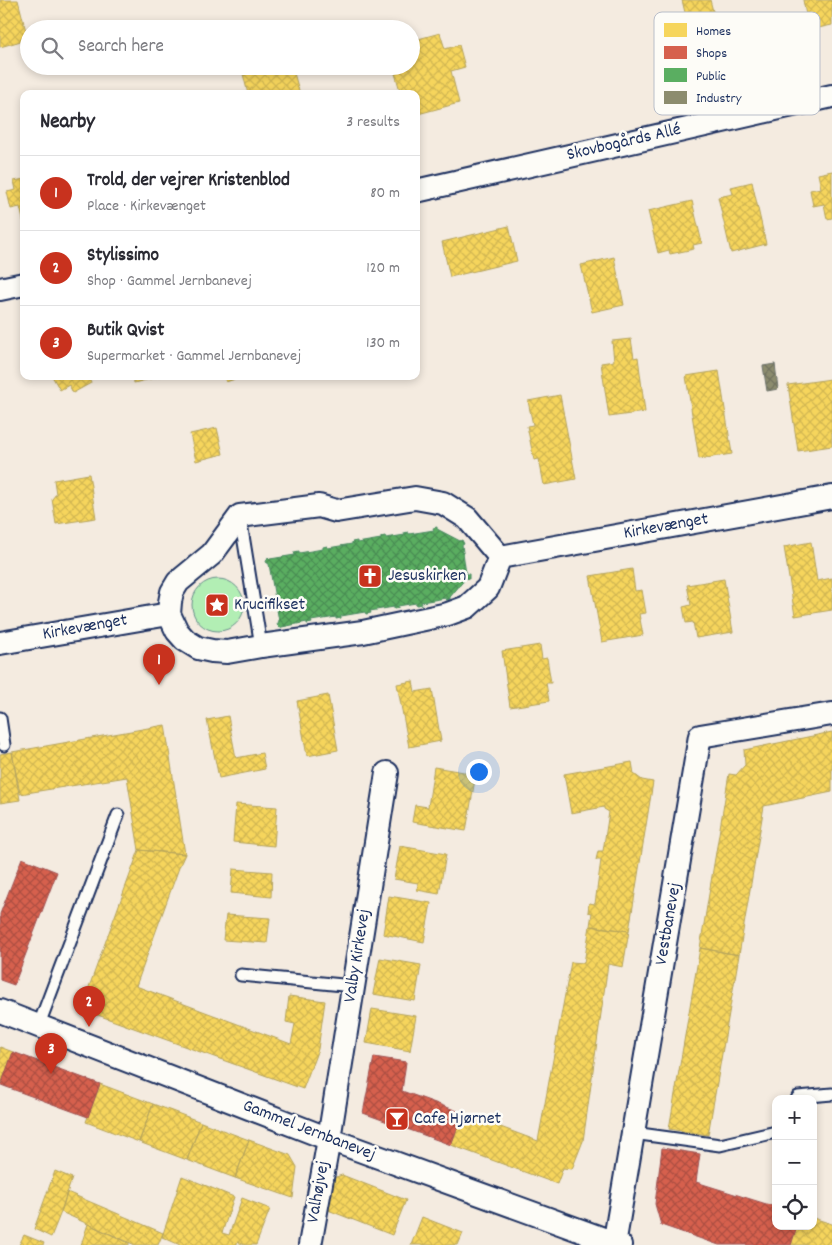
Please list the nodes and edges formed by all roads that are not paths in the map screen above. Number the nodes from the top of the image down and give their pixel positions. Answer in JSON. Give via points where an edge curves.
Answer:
{"nodes":[{"id":1,"x":749,"y":115,"type":"edge"},
{"id":2,"x":420,"y":190,"type":"edge"},
{"id":3,"x":20,"y":285,"type":"edge"},
{"id":4,"x":0,"y":289,"type":"edge"},
{"id":5,"x":832,"y":497,"type":"edge"},
{"id":6,"x":240,"y":516,"type":"junction"},
{"id":7,"x":500,"y":557,"type":"junction"},
{"id":8,"x":169,"y":614,"type":"junction"},
{"id":9,"x":0,"y":643,"type":"edge"},
{"id":10,"x":260,"y":646,"type":"junction"},
{"id":11,"x":832,"y":714,"type":"edge"},
{"id":12,"x":0,"y":718,"type":"edge"},
{"id":13,"x":4,"y":745,"type":"dead end"},
{"id":14,"x":387,"y":773,"type":"dead end"},
{"id":15,"x":118,"y":815,"type":"dead end"},
{"id":16,"x":241,"y":975,"type":"dead end"},
{"id":17,"x":353,"y":986,"type":"junction"},
{"id":18,"x":0,"y":1012,"type":"edge"},
{"id":19,"x":38,"y":1027,"type":"junction"},
{"id":20,"x":832,"y":1094,"type":"edge"},
{"id":21,"x":817,"y":1095,"type":"edge"},
{"id":22,"x":772,"y":1133,"type":"edge"},
{"id":23,"x":633,"y":1134,"type":"junction"},
{"id":24,"x":329,"y":1139,"type":"junction"},
{"id":25,"x":616,"y":1244,"type":"edge"},
{"id":26,"x":310,"y":1245,"type":"edge"}],
"edges":[{"from":1,"to":2,"type":"street","name":"Skovbogårds Allé"},
{"from":3,"to":4,"type":"street"},
{"from":5,"to":7,"type":"street","name":"Kirkevænget"},
{"from":6,"to":7,"type":"street","via":[[319,506],[336,511],[415,498],[443,503],[467,518]]},
{"from":6,"to":8,"type":"street","via":[[212,554],[178,582],[172,592]]},
{"from":6,"to":10,"type":"lane"},
{"from":7,"to":10,"type":"street","via":[[488,588],[468,607],[363,632]]},
{"from":8,"to":9,"type":"street","name":"Kirkevænget"},
{"from":8,"to":10,"type":"street","via":[[177,631],[198,648],[227,652]]},
{"from":11,"to":23,"type":"street","name":"Vestbanevej","via":[[700,736]]},
{"from":12,"to":13,"type":"lane"},
{"from":14,"to":17,"type":"street","name":"Valby Kirkevej"},
{"from":15,"to":19,"type":"lane"},
{"from":16,"to":17,"type":"lane"},
{"from":17,"to":24,"type":"street","name":"Valby Kirkevej"},
{"from":18,"to":19,"type":"street","name":"Gammel Jernbanevej"},
{"from":19,"to":24,"type":"street","name":"Gammel Jernbanevej"},
{"from":20,"to":21,"type":"lane"},
{"from":22,"to":23,"type":"lane","via":[[720,1145]]},
{"from":23,"to":25,"type":"street","name":"Vestbanevej"},
{"from":24,"to":25,"type":"street","name":"Gammel Jernbanevej"},
{"from":24,"to":26,"type":"street","name":"Valhøjvej"}]}
